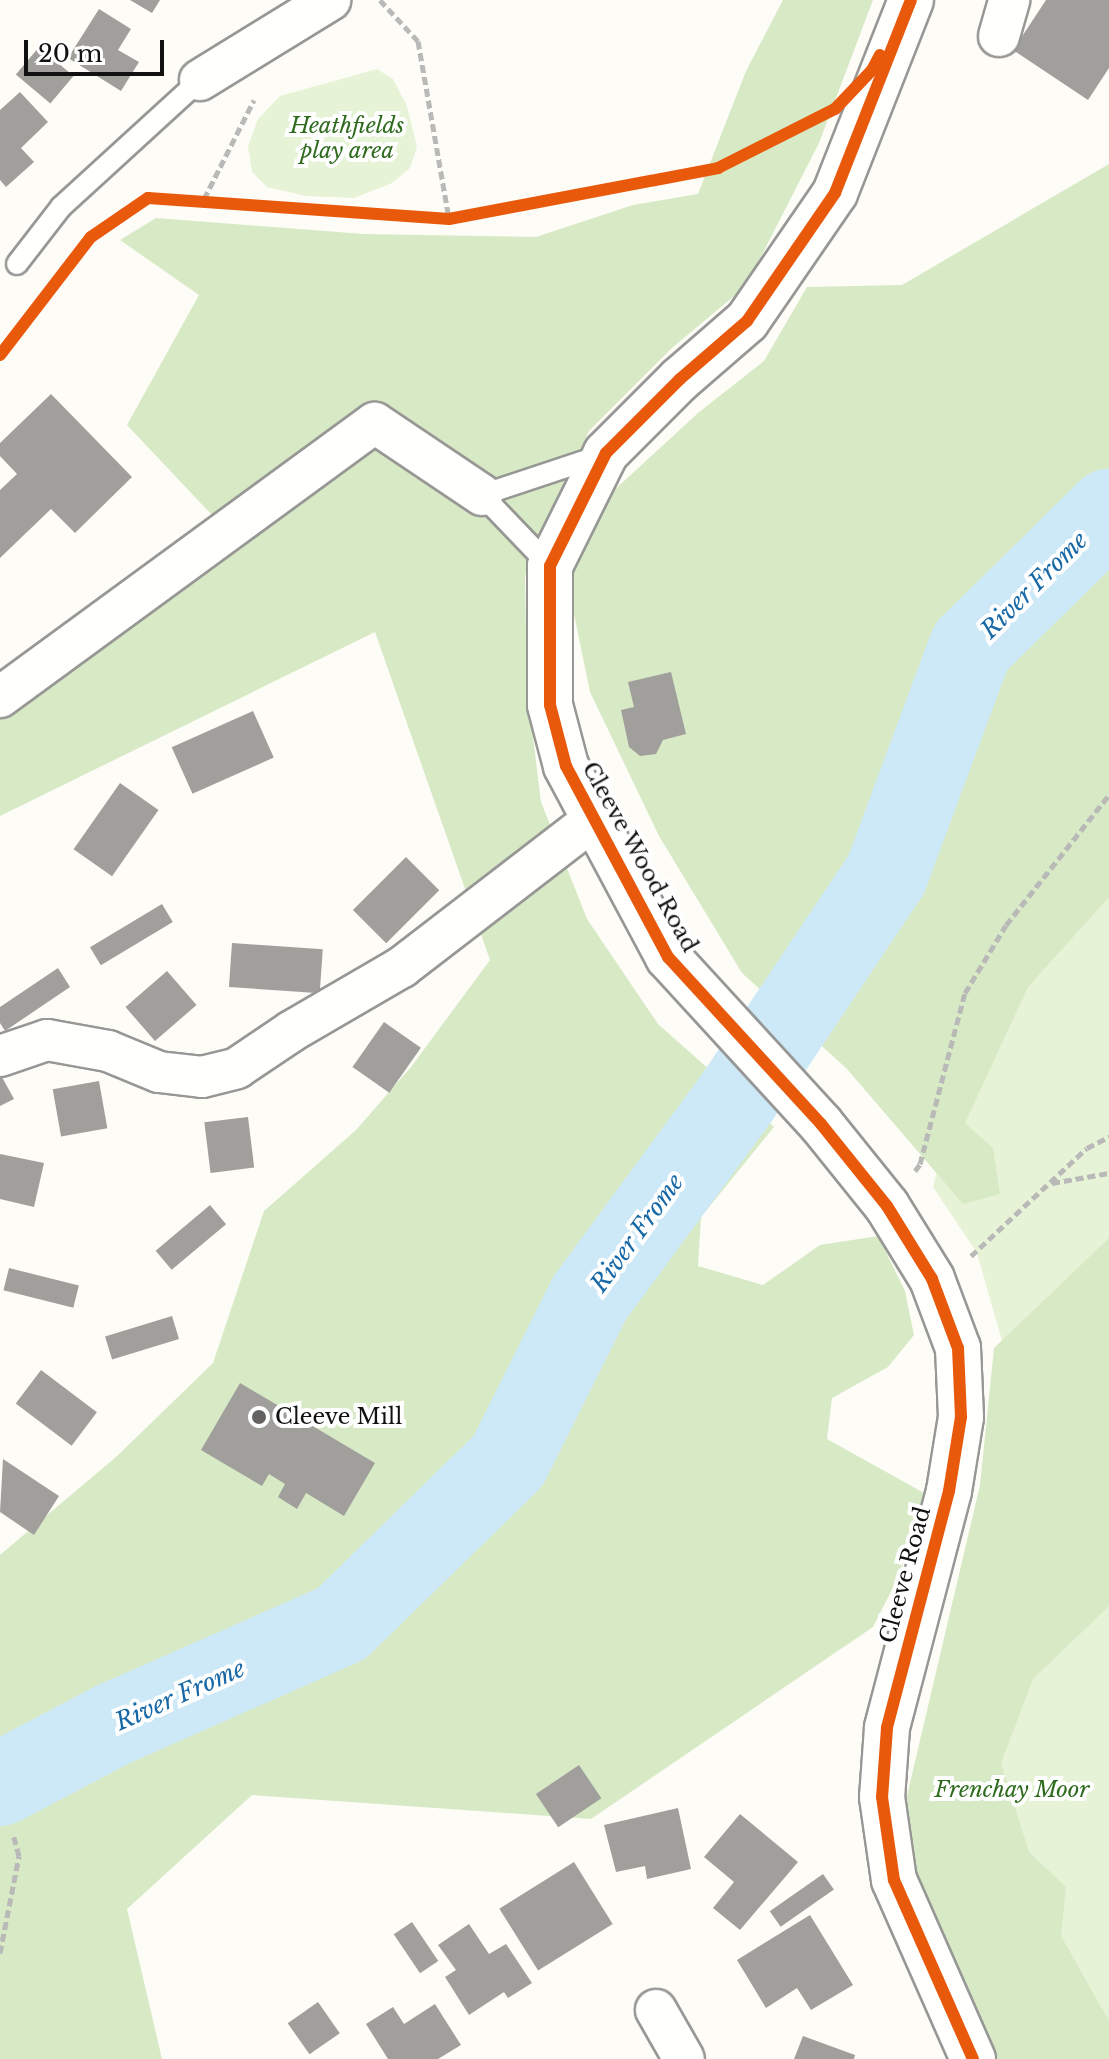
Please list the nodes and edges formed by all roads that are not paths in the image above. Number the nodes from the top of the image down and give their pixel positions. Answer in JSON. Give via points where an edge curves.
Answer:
{"nodes":[{"id":1,"x":330,"y":0,"type":"edge"},
{"id":2,"x":911,"y":0,"type":"edge"},
{"id":3,"x":200,"y":80,"type":"joint"},
{"id":4,"x":17,"y":264,"type":"dead end"},
{"id":5,"x":606,"y":453,"type":"junction"},
{"id":6,"x":482,"y":495,"type":"junction"},
{"id":7,"x":550,"y":566,"type":"junction"},
{"id":8,"x":0,"y":697,"type":"edge"},
{"id":9,"x":594,"y":819,"type":"junction"},
{"id":10,"x":0,"y":1056,"type":"edge"},
{"id":11,"x":821,"y":1124,"type":"joint"},
{"id":12,"x":656,"y":2010,"type":"dead end"},
{"id":13,"x":676,"y":2056,"type":"edge"},
{"id":14,"x":973,"y":2059,"type":"edge"}],
"edges":[{"from":1,"to":3,"type":"street"},
{"from":2,"to":5,"type":"street","name":"Cleeve Wood Road","via":[[835,193],[747,321]]},
{"from":3,"to":4,"type":"lane","via":[[61,207]]},
{"from":5,"to":6,"type":"lane"},
{"from":5,"to":7,"type":"street","name":"Cleeve Wood Road"},
{"from":6,"to":7,"type":"lane"},
{"from":6,"to":8,"type":"street","via":[[375,423]]},
{"from":7,"to":9,"type":"street","name":"Cleeve Wood Road","via":[[550,705],[566,766]]},
{"from":9,"to":10,"type":"street","via":[[402,967],[237,1068],[202,1077],[159,1072],[108,1051],[47,1040]]},
{"from":9,"to":11,"type":"street","name":"Cleeve Wood Road","via":[[668,957]]},
{"from":11,"to":14,"type":"street","name":"Cleeve Road","via":[[887,1206],[932,1279],[958,1348],[961,1417],[949,1491],[887,1728],[882,1797],[894,1880]]},
{"from":12,"to":13,"type":"street"}]}
